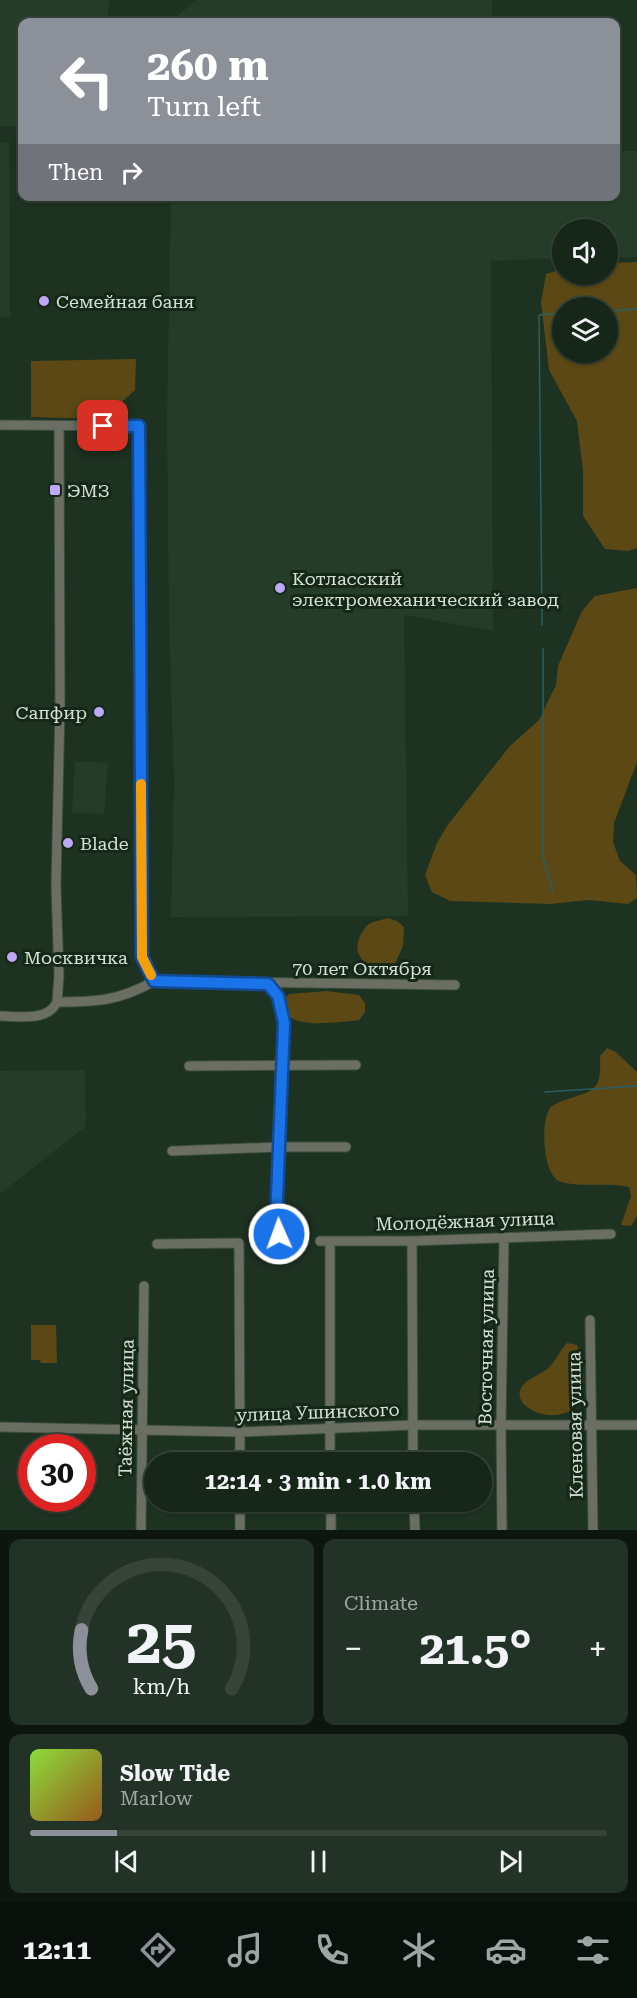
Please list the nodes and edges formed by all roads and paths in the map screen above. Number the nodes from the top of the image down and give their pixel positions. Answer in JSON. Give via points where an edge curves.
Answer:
{"nodes":[{"id":1,"x":0,"y":424,"type":"edge"},
{"id":2,"x":59,"y":426,"type":"junction"},
{"id":3,"x":154,"y":981,"type":"junction"},
{"id":4,"x":268,"y":984,"type":"junction"},
{"id":5,"x":455,"y":985,"type":"dead end"},
{"id":6,"x":57,"y":1002,"type":"junction"},
{"id":7,"x":0,"y":1016,"type":"edge"},
{"id":8,"x":281,"y":1065,"type":"junction"},
{"id":9,"x":357,"y":1065,"type":"dead end"},
{"id":10,"x":189,"y":1066,"type":"dead end"},
{"id":11,"x":279,"y":1147,"type":"junction"},
{"id":12,"x":346,"y":1147,"type":"dead end"},
{"id":13,"x":172,"y":1151,"type":"dead end"},
{"id":14,"x":279,"y":1234,"type":"dead end"},
{"id":15,"x":611,"y":1234,"type":"dead end"},
{"id":16,"x":504,"y":1237,"type":"junction"},
{"id":17,"x":412,"y":1241,"type":"junction"},
{"id":18,"x":157,"y":1244,"type":"dead end"},
{"id":19,"x":144,"y":1286,"type":"dead end"},
{"id":20,"x":590,"y":1320,"type":"dead end"},
{"id":21,"x":413,"y":1425,"type":"junction"},
{"id":22,"x":501,"y":1425,"type":"junction"},
{"id":23,"x":592,"y":1425,"type":"junction"},
{"id":24,"x":637,"y":1425,"type":"edge"},
{"id":25,"x":0,"y":1427,"type":"edge"},
{"id":26,"x":330,"y":1430,"type":"junction"},
{"id":27,"x":142,"y":1431,"type":"junction"},
{"id":28,"x":241,"y":1432,"type":"junction"},
{"id":29,"x":240,"y":1452,"type":"edge"},
{"id":30,"x":330,"y":1452,"type":"edge"},
{"id":31,"x":414,"y":1452,"type":"edge"},
{"id":32,"x":240,"y":1512,"type":"edge"},
{"id":33,"x":331,"y":1512,"type":"edge"},
{"id":34,"x":414,"y":1512,"type":"edge"},
{"id":35,"x":141,"y":1530,"type":"edge"},
{"id":36,"x":240,"y":1530,"type":"edge"},
{"id":37,"x":331,"y":1530,"type":"edge"},
{"id":38,"x":415,"y":1530,"type":"edge"},
{"id":39,"x":502,"y":1530,"type":"edge"},
{"id":40,"x":593,"y":1530,"type":"edge"}],
"edges":[{"from":1,"to":2,"type":"street"},
{"from":2,"to":3,"type":"street","via":[[139,426],[142,957]]},
{"from":2,"to":6,"type":"street"},
{"from":3,"to":4,"type":"street","name":"70 лет Октября"},
{"from":3,"to":6,"type":"street","via":[[134,993],[95,1002]]},
{"from":4,"to":5,"type":"street","name":"70 лет Октября"},
{"from":4,"to":8,"type":"street","via":[[282,1009]]},
{"from":6,"to":7,"type":"street","via":[[54,1009],[40,1016]]},
{"from":8,"to":9,"type":"street"},
{"from":8,"to":10,"type":"street"},
{"from":8,"to":11,"type":"street"},
{"from":11,"to":12,"type":"street"},
{"from":11,"to":13,"type":"street"},
{"from":11,"to":14,"type":"street"},
{"from":15,"to":16,"type":"street","name":"Молодёжная улица"},
{"from":16,"to":17,"type":"street","name":"Молодёжная улица"},
{"from":16,"to":22,"type":"street","name":"Восточная улица"},
{"from":17,"to":21,"type":"street"},
{"from":17,"to":26,"type":"street","name":"Молодёжная улица","via":[[325,1241]]},
{"from":18,"to":28,"type":"street","via":[[239,1243]]},
{"from":19,"to":27,"type":"street","name":"Таёжная улица"},
{"from":20,"to":23,"type":"street","name":"Кленовая улица"},
{"from":21,"to":22,"type":"street","name":"улица Ушинского"},
{"from":21,"to":26,"type":"street","name":"улица Ушинского"},
{"from":21,"to":31,"type":"street"},
{"from":22,"to":23,"type":"street","name":"улица Ушинского"},
{"from":22,"to":39,"type":"street","name":"Восточная улица"},
{"from":23,"to":24,"type":"street","name":"улица Ушинского"},
{"from":23,"to":40,"type":"street","name":"Кленовая улица"},
{"from":25,"to":27,"type":"street","name":"улица Ушинского"},
{"from":26,"to":28,"type":"street","name":"улица Ушинского"},
{"from":26,"to":30,"type":"street"},
{"from":27,"to":28,"type":"street","name":"улица Ушинского"},
{"from":27,"to":35,"type":"street","name":"Таёжная улица"},
{"from":28,"to":29,"type":"street"},
{"from":32,"to":36,"type":"street"},
{"from":33,"to":37,"type":"street"},
{"from":34,"to":38,"type":"street"}]}
